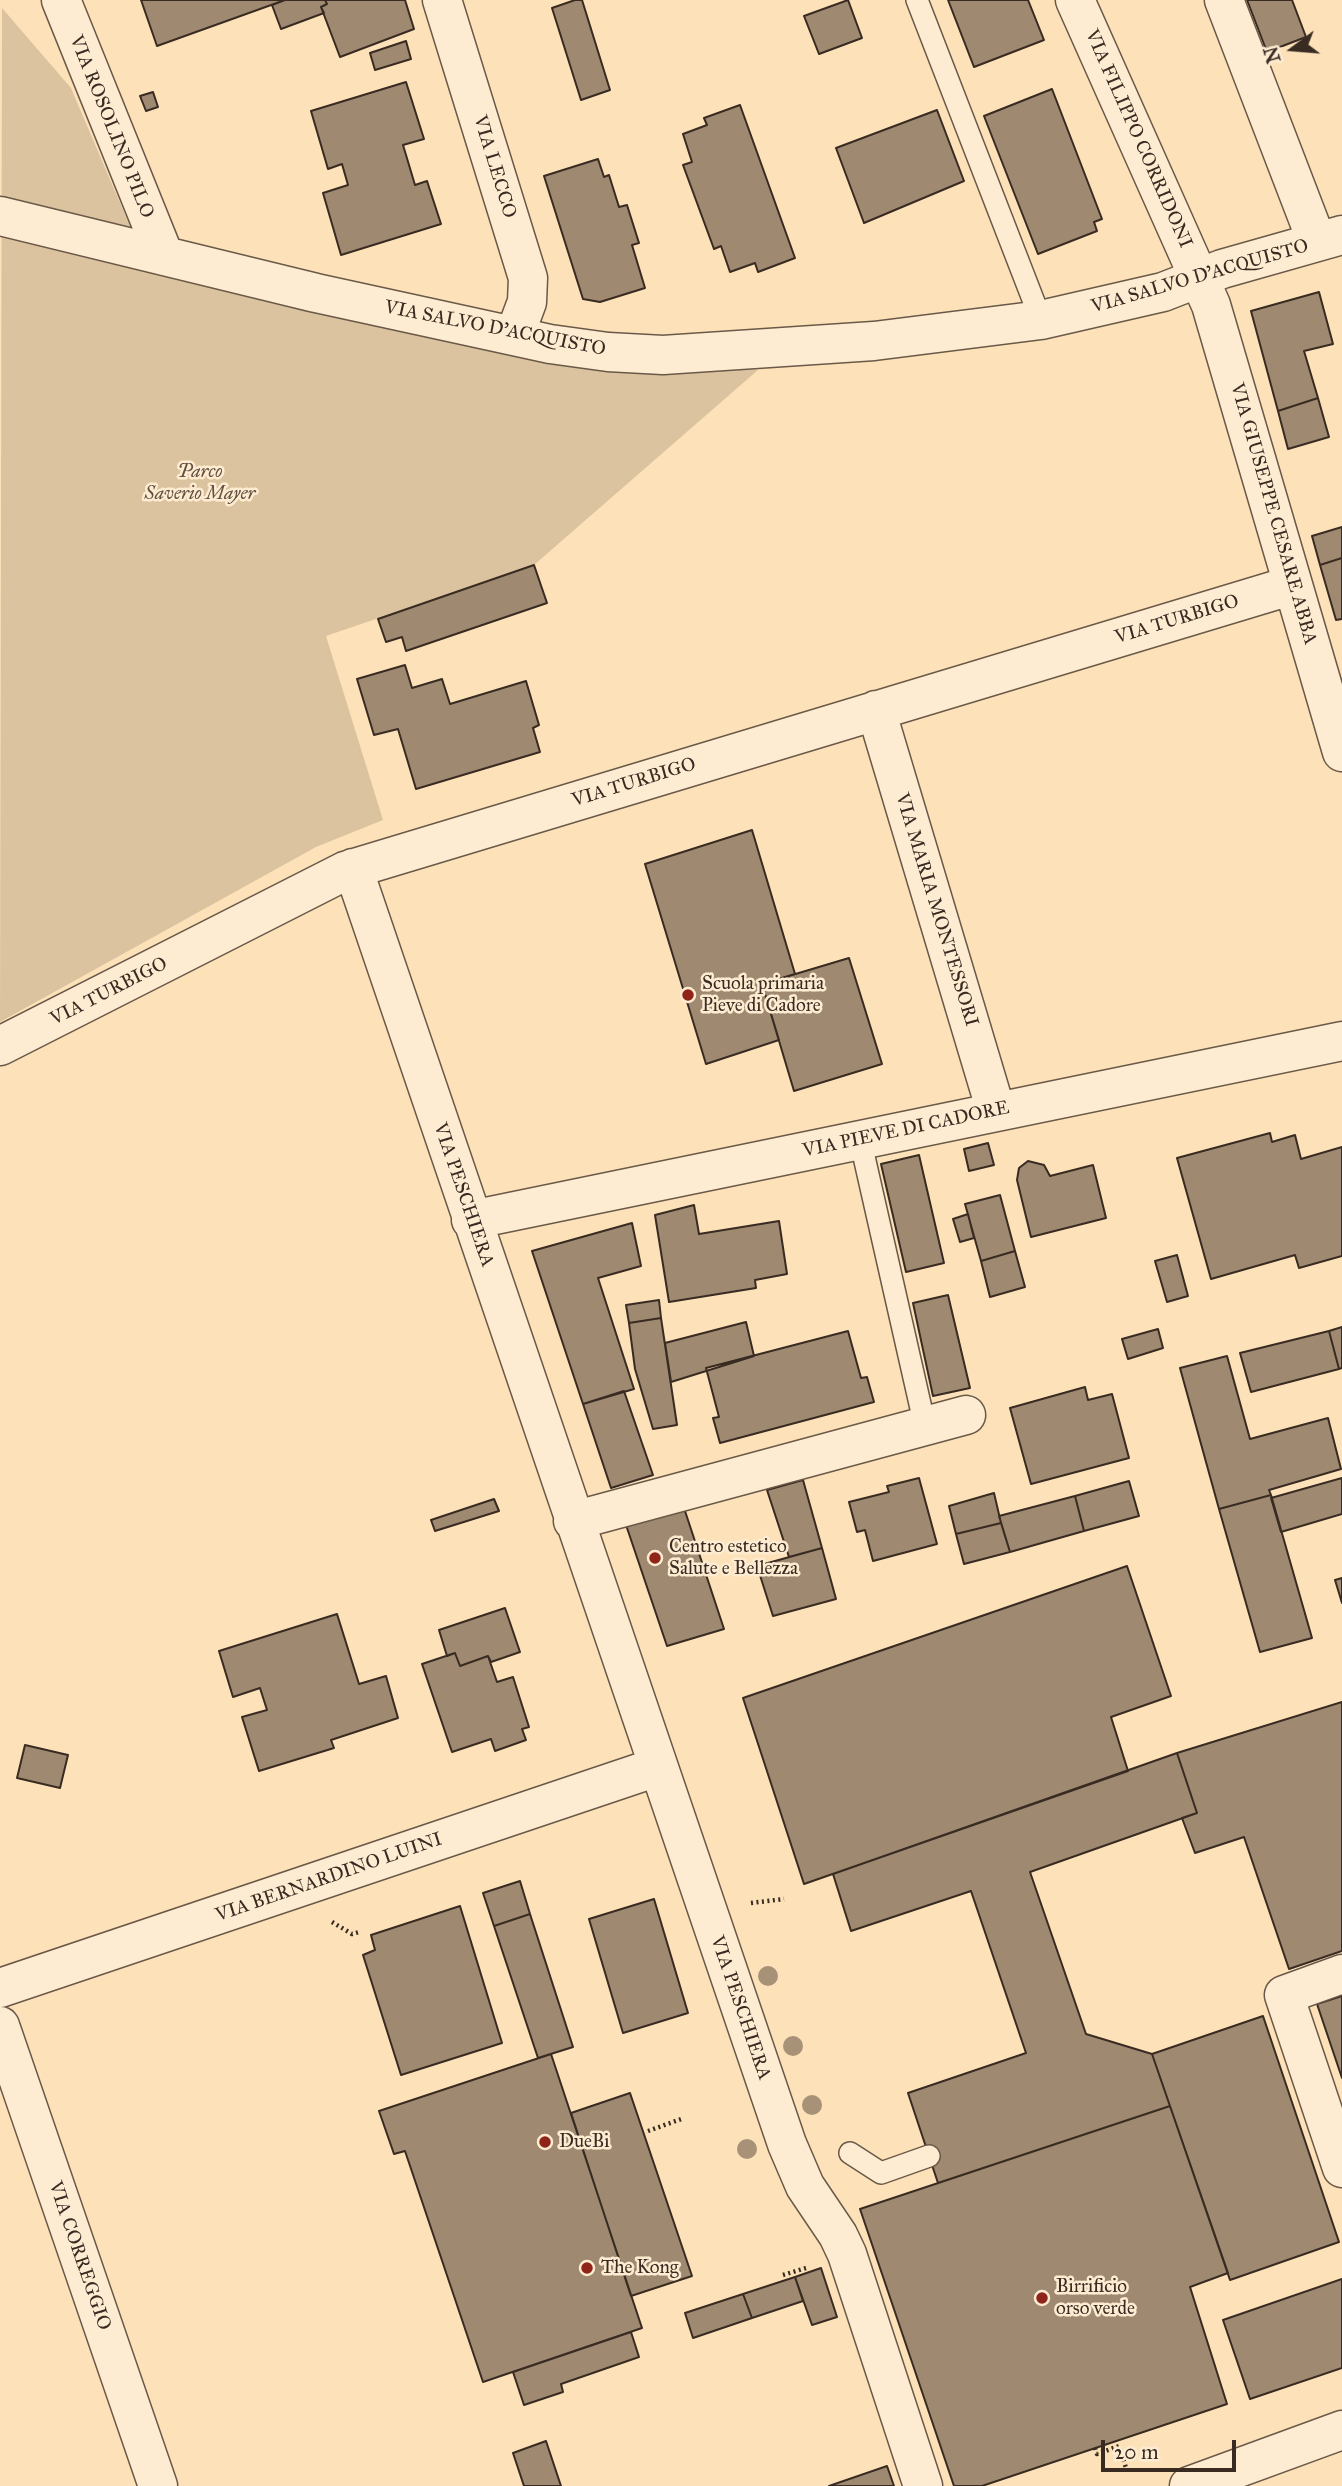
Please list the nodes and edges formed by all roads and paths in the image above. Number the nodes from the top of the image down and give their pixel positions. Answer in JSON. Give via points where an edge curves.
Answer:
{"nodes":[{"id":1,"x":61,"y":0,"type":"edge"},
{"id":2,"x":442,"y":0,"type":"edge"},
{"id":3,"x":917,"y":0,"type":"edge"},
{"id":4,"x":1075,"y":0,"type":"edge"},
{"id":5,"x":1224,"y":0,"type":"edge"},
{"id":6,"x":0,"y":216,"type":"edge"},
{"id":7,"x":1330,"y":239,"type":"edge"},
{"id":8,"x":163,"y":253,"type":"junction"},
{"id":9,"x":1200,"y":278,"type":"junction"},
{"id":10,"x":1041,"y":320,"type":"junction"},
{"id":11,"x":515,"y":334,"type":"junction"},
{"id":12,"x":1293,"y":584,"type":"junction"},
{"id":13,"x":876,"y":709,"type":"junction"},
{"id":14,"x":1342,"y":751,"type":"edge"},
{"id":15,"x":353,"y":868,"type":"junction"},
{"id":16,"x":1342,"y":1041,"type":"edge"},
{"id":17,"x":0,"y":1046,"type":"edge"},
{"id":18,"x":996,"y":1111,"type":"junction"},
{"id":19,"x":860,"y":1139,"type":"junction"},
{"id":20,"x":471,"y":1220,"type":"junction"},
{"id":21,"x":966,"y":1415,"type":"dead end"},
{"id":22,"x":925,"y":1426,"type":"junction"},
{"id":23,"x":573,"y":1521,"type":"junction"},
{"id":24,"x":657,"y":1767,"type":"junction"},
{"id":25,"x":784,"y":1899,"type":"dead end"},
{"id":26,"x":745,"y":1904,"type":"dead end"},
{"id":27,"x":325,"y":1918,"type":"dead end"},
{"id":28,"x":359,"y":1932,"type":"dead end"},
{"id":29,"x":1342,"y":1974,"type":"edge"},
{"id":30,"x":0,"y":1988,"type":"edge"},
{"id":31,"x":0,"y":2026,"type":"edge"},
{"id":32,"x":684,"y":2118,"type":"dead end"},
{"id":33,"x":648,"y":2131,"type":"dead end"},
{"id":34,"x":850,"y":2153,"type":"dead end"},
{"id":35,"x":929,"y":2156,"type":"dead end"},
{"id":36,"x":1342,"y":2168,"type":"edge"},
{"id":37,"x":1342,"y":2430,"type":"edge"},
{"id":38,"x":1095,"y":2448,"type":"dead end"},
{"id":39,"x":1128,"y":2471,"type":"dead end"},
{"id":40,"x":158,"y":2486,"type":"edge"},
{"id":41,"x":923,"y":2486,"type":"edge"},
{"id":42,"x":1189,"y":2486,"type":"edge"}],
"edges":[{"from":1,"to":8,"type":"street","name":"VIA ROSOLINO PILO"},
{"from":2,"to":11,"type":"street","name":"VIA LECCO","via":[[528,278],[529,294]]},
{"from":3,"to":10,"type":"lane"},
{"from":4,"to":9,"type":"street","name":"VIA FILIPPO CORRIDONI"},
{"from":5,"to":7,"type":"street","name":"VIA SALVO D'ACQUISTO"},
{"from":6,"to":8,"type":"street","name":"VIA SALVO D'ACQUISTO"},
{"from":7,"to":9,"type":"street","name":"VIA SALVO D'ACQUISTO"},
{"from":8,"to":11,"type":"street","name":"VIA SALVO D'ACQUISTO","via":[[316,293]]},
{"from":9,"to":10,"type":"street","name":"VIA SALVO D'ACQUISTO","via":[[1126,302]]},
{"from":9,"to":12,"type":"street","name":"VIA GIUSEPPE CESARE ABBA","via":[[1221,334]]},
{"from":10,"to":11,"type":"street","name":"VIA SALVO D'ACQUISTO","via":[[874,341],[663,355],[579,349]]},
{"from":12,"to":13,"type":"street","name":"VIA TURBIGO"},
{"from":12,"to":14,"type":"street","name":"VIA GIUSEPPE CESARE ABBA"},
{"from":13,"to":15,"type":"street","name":"VIA TURBIGO"},
{"from":13,"to":18,"type":"street","name":"VIA MARIA MONTESSORI"},
{"from":15,"to":17,"type":"street","name":"VIA TURBIGO"},
{"from":15,"to":20,"type":"street","name":"VIA PESCHIERA"},
{"from":16,"to":18,"type":"street","name":"VIA PIEVE DI CADORE"},
{"from":18,"to":19,"type":"street","name":"VIA PIEVE DI CADORE"},
{"from":19,"to":20,"type":"street","name":"VIA PIEVE DI CADORE"},
{"from":19,"to":22,"type":"lane"},
{"from":20,"to":23,"type":"street","name":"VIA PESCHIERA"},
{"from":21,"to":22,"type":"street"},
{"from":22,"to":23,"type":"street"},
{"from":23,"to":24,"type":"street","name":"VIA PESCHIERA"},
{"from":24,"to":30,"type":"street","name":"VIA BERNARDINO LUINI"},
{"from":24,"to":41,"type":"street","name":"VIA PESCHIERA","via":[[787,2144],[805,2186],[847,2254]]},
{"from":25,"to":26,"type":"path"},
{"from":27,"to":28,"type":"path","via":[[352,1934]]},
{"from":29,"to":36,"type":"street","via":[[1284,1994]]},
{"from":31,"to":40,"type":"street","name":"VIA CORREGGIO"},
{"from":32,"to":33,"type":"path"},
{"from":34,"to":35,"type":"lane","via":[[881,2173]]},
{"from":37,"to":42,"type":"street"},
{"from":38,"to":39,"type":"path","via":[[1097,2454],[1119,2446]]}]}
